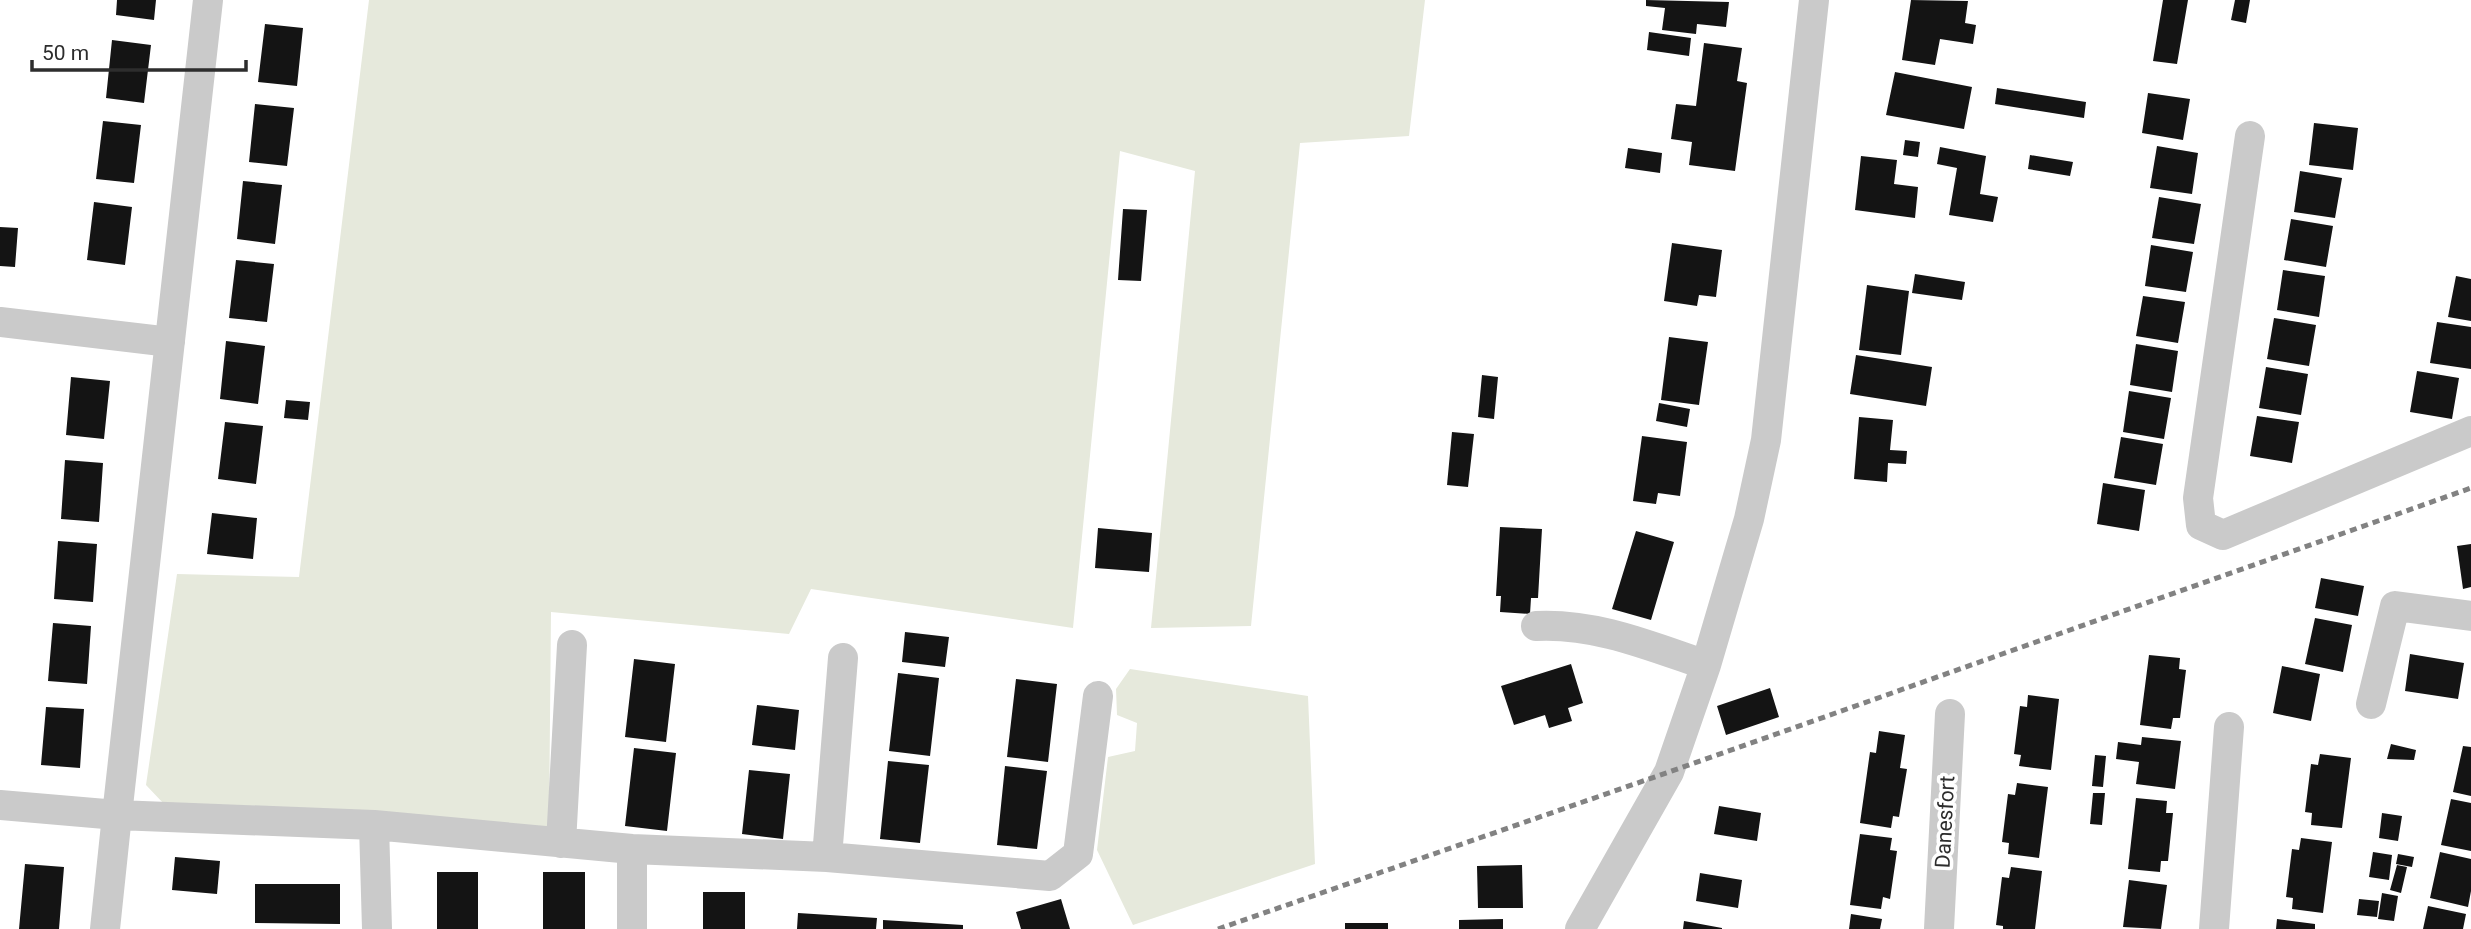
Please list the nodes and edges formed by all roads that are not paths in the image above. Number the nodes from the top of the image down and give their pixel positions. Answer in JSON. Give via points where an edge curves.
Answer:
{"nodes":[{"id":1,"x":208,"y":0,"type":"edge"},
{"id":2,"x":1814,"y":0,"type":"edge"},
{"id":3,"x":2250,"y":136,"type":"dead end"},
{"id":4,"x":0,"y":322,"type":"edge"},
{"id":5,"x":170,"y":342,"type":"junction"},
{"id":6,"x":2471,"y":432,"type":"edge"},
{"id":7,"x":2471,"y":616,"type":"edge"},
{"id":8,"x":1536,"y":626,"type":"dead end"},
{"id":9,"x":572,"y":645,"type":"dead end"},
{"id":10,"x":843,"y":659,"type":"dead end"},
{"id":11,"x":1706,"y":665,"type":"junction"},
{"id":12,"x":1098,"y":696,"type":"dead end"},
{"id":13,"x":2371,"y":704,"type":"dead end"},
{"id":14,"x":1950,"y":714,"type":"dead end"},
{"id":15,"x":2229,"y":727,"type":"dead end"},
{"id":16,"x":0,"y":805,"type":"edge"},
{"id":17,"x":117,"y":815,"type":"junction"},
{"id":18,"x":374,"y":825,"type":"junction"},
{"id":19,"x":561,"y":843,"type":"junction"},
{"id":20,"x":632,"y":849,"type":"junction"},
{"id":21,"x":827,"y":857,"type":"junction"},
{"id":22,"x":105,"y":929,"type":"edge"},
{"id":23,"x":377,"y":929,"type":"edge"},
{"id":24,"x":632,"y":929,"type":"edge"},
{"id":25,"x":1580,"y":929,"type":"edge"},
{"id":26,"x":1939,"y":929,"type":"edge"},
{"id":27,"x":2214,"y":929,"type":"edge"}],
"edges":[{"from":1,"to":5,"type":"street"},
{"from":2,"to":11,"type":"street","via":[[1766,440],[1749,519]]},
{"from":3,"to":6,"type":"street","via":[[2198,498],[2201,524],[2224,535]]},
{"from":4,"to":5,"type":"street"},
{"from":5,"to":17,"type":"street"},
{"from":7,"to":13,"type":"street","via":[[2395,606]]},
{"from":8,"to":11,"type":"street","via":[[1561,625],[1615,634]]},
{"from":9,"to":19,"type":"street"},
{"from":10,"to":21,"type":"street"},
{"from":11,"to":25,"type":"street","via":[[1669,772]]},
{"from":12,"to":21,"type":"street","via":[[1078,854],[1050,876]]},
{"from":14,"to":26,"type":"street","name":"Danesfort"},
{"from":15,"to":27,"type":"street"},
{"from":16,"to":17,"type":"street"},
{"from":17,"to":18,"type":"street"},
{"from":17,"to":22,"type":"street"},
{"from":18,"to":19,"type":"street"},
{"from":18,"to":23,"type":"street"},
{"from":19,"to":20,"type":"street"},
{"from":20,"to":21,"type":"street"},
{"from":20,"to":24,"type":"street"}]}
